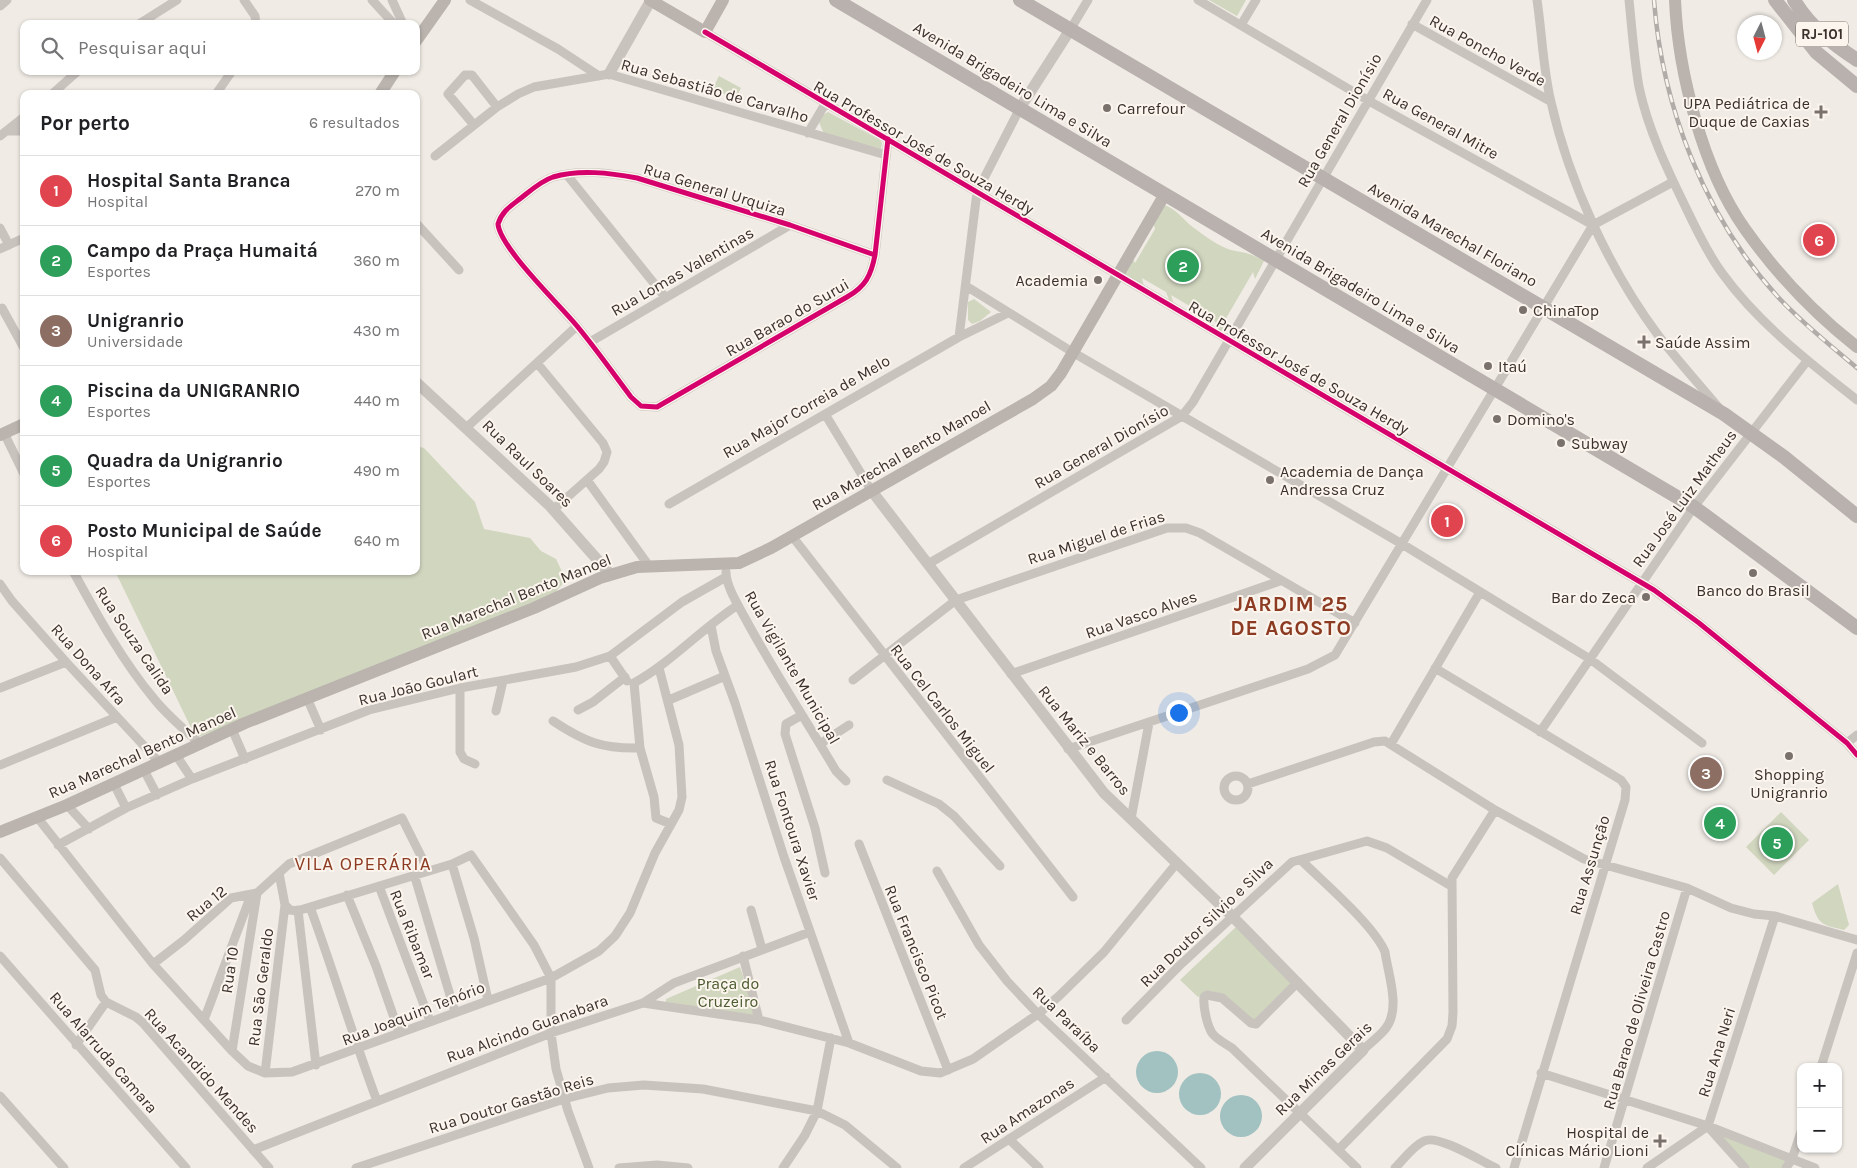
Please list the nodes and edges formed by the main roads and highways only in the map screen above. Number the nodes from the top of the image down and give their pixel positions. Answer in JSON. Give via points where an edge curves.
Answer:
{"nodes":[{"id":1,"x":445,"y":0,"type":"edge"},
{"id":2,"x":650,"y":0,"type":"edge"},
{"id":3,"x":723,"y":0,"type":"edge"},
{"id":4,"x":836,"y":0,"type":"edge"},
{"id":5,"x":1020,"y":0,"type":"edge"},
{"id":6,"x":1675,"y":0,"type":"edge"},
{"id":7,"x":1775,"y":0,"type":"edge"},
{"id":8,"x":1794,"y":0,"type":"edge"},
{"id":9,"x":420,"y":34,"type":"edge"},
{"id":10,"x":1857,"y":60,"type":"edge"},
{"id":11,"x":392,"y":75,"type":"edge"},
{"id":12,"x":1857,"y":86,"type":"edge"},
{"id":13,"x":383,"y":90,"type":"edge"},
{"id":14,"x":1165,"y":194,"type":"junction"},
{"id":15,"x":1857,"y":347,"type":"edge"},
{"id":16,"x":20,"y":426,"type":"edge"},
{"id":17,"x":2,"y":434,"type":"edge"},
{"id":18,"x":1857,"y":516,"type":"edge"},
{"id":19,"x":1857,"y":628,"type":"edge"},
{"id":20,"x":0,"y":832,"type":"edge"}],
"edges":[{"from":1,"to":9,"type":"main road"},
{"from":2,"to":3,"type":"main road","name":"Rua Professor José de Souza Herdy","via":[[705,32]]},
{"from":4,"to":14,"type":"main road","name":"Avenida Brigadeiro Lima e Silva"},
{"from":5,"to":18,"type":"main road","name":"Avenida Marechal Floriano","via":[[1724,414]]},
{"from":6,"to":15,"type":"main road","via":[[1688,92],[1719,182],[1739,219],[1766,257],[1810,305]]},
{"from":7,"to":12,"type":"main road","number":"RJ-101","via":[[1816,52]]},
{"from":8,"to":10,"type":"main road","number":"RJ-101","via":[[1809,21],[1833,44]]},
{"from":11,"to":13,"type":"main road"},
{"from":14,"to":19,"type":"main road","name":"Avenida Brigadeiro Lima e Silva","via":[[1694,506]]},
{"from":14,"to":20,"type":"main road","name":"Rua Marechal Bento Manoel","via":[[1074,353],[1056,380],[1043,392],[792,536],[726,571],[649,566],[610,574],[534,608],[198,743],[114,784]]},
{"from":16,"to":17,"type":"main road"}]}
